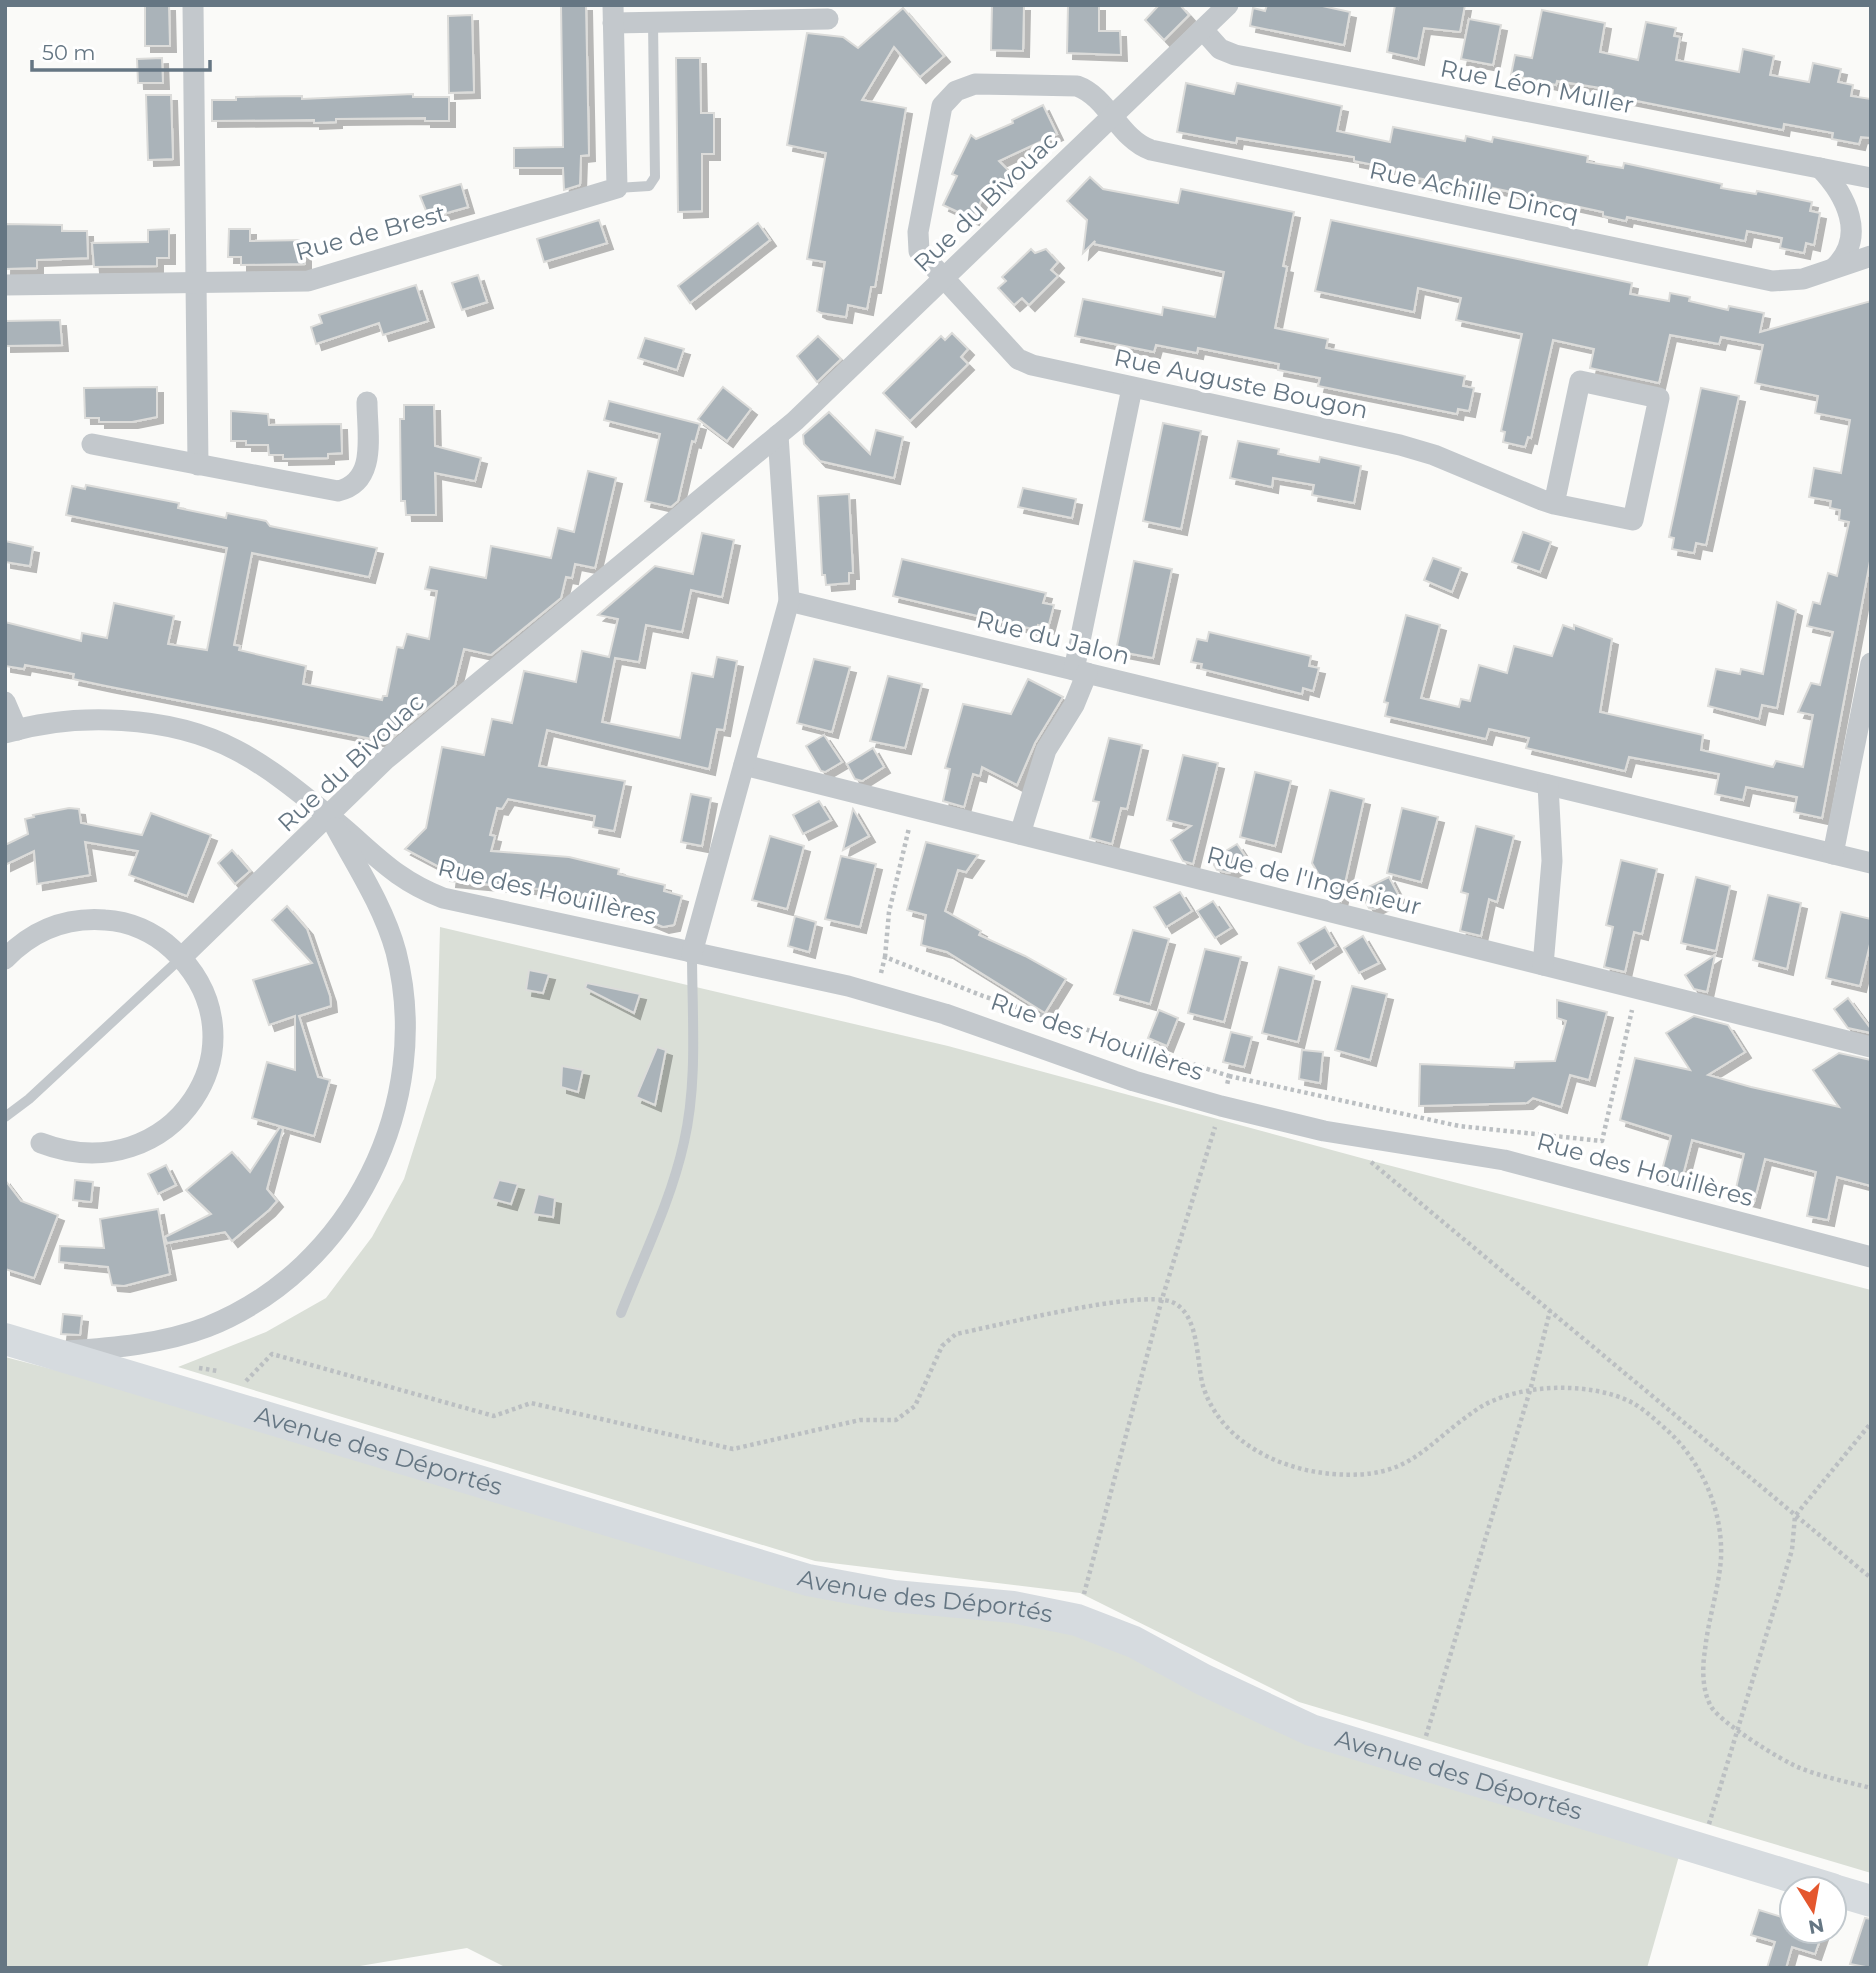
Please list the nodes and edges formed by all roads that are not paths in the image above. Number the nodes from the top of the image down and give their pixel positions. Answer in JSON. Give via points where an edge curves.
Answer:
{"nodes":[{"id":1,"x":193,"y":5,"type":"edge"},
{"id":2,"x":1228,"y":5,"type":"edge"},
{"id":3,"x":613,"y":14,"type":"edge"},
{"id":4,"x":828,"y":19,"type":"dead end"},
{"id":5,"x":653,"y":22,"type":"junction"},
{"id":6,"x":1203,"y":30,"type":"junction"},
{"id":7,"x":1112,"y":117,"type":"junction"},
{"id":8,"x":1820,"y":168,"type":"junction"},
{"id":9,"x":1871,"y":178,"type":"edge"},
{"id":10,"x":617,"y":188,"type":"junction"},
{"id":11,"x":1871,"y":256,"type":"edge"},
{"id":12,"x":1835,"y":267,"type":"junction"},
{"id":13,"x":943,"y":280,"type":"junction"},
{"id":14,"x":196,"y":282,"type":"junction"},
{"id":15,"x":5,"y":285,"type":"edge"},
{"id":16,"x":1132,"y":388,"type":"junction"},
{"id":17,"x":368,"y":402,"type":"dead end"},
{"id":18,"x":778,"y":435,"type":"junction"},
{"id":19,"x":92,"y":444,"type":"dead end"},
{"id":20,"x":198,"y":466,"type":"junction"},
{"id":21,"x":1554,"y":504,"type":"junction"},
{"id":22,"x":789,"y":601,"type":"junction"},
{"id":23,"x":1871,"y":663,"type":"edge"},
{"id":24,"x":1081,"y":671,"type":"junction"},
{"id":25,"x":5,"y":702,"type":"edge"},
{"id":26,"x":11,"y":731,"type":"edge"},
{"id":27,"x":744,"y":765,"type":"junction"},
{"id":28,"x":1548,"y":785,"type":"junction"},
{"id":29,"x":330,"y":817,"type":"junction"},
{"id":30,"x":1020,"y":834,"type":"junction"},
{"id":31,"x":1833,"y":854,"type":"junction"},
{"id":32,"x":1871,"y":863,"type":"edge"},
{"id":33,"x":692,"y":953,"type":"junction"},
{"id":34,"x":181,"y":958,"type":"junction"},
{"id":35,"x":5,"y":959,"type":"edge"},
{"id":36,"x":1543,"y":965,"type":"junction"},
{"id":37,"x":1871,"y":1047,"type":"edge"},
{"id":38,"x":5,"y":1118,"type":"edge"},
{"id":39,"x":41,"y":1143,"type":"dead end"},
{"id":40,"x":1871,"y":1257,"type":"edge"},
{"id":41,"x":621,"y":1314,"type":"dead end"},
{"id":42,"x":5,"y":1339,"type":"edge"},
{"id":43,"x":48,"y":1352,"type":"junction"},
{"id":44,"x":1786,"y":1875,"type":"edge"},
{"id":45,"x":1848,"y":1894,"type":"edge"},
{"id":46,"x":1871,"y":1901,"type":"edge"}],
"edges":[{"from":1,"to":14,"type":"street"},
{"from":2,"to":6,"type":"street","name":"Rue du Bivouac"},
{"from":3,"to":5,"type":"street"},
{"from":3,"to":10,"type":"street"},
{"from":4,"to":5,"type":"street"},
{"from":5,"to":10,"type":"lane","via":[[656,177],[649,186]]},
{"from":6,"to":7,"type":"street","name":"Rue du Bivouac"},
{"from":6,"to":8,"type":"street","name":"Rue Léon Muller","via":[[1220,49],[1235,55]]},
{"from":7,"to":12,"type":"street","name":"Rue Achille Dincq","via":[[1135,142],[1151,150],[1772,281],[1803,279]]},
{"from":7,"to":13,"type":"street","name":"Rue du Bivouac"},
{"from":7,"to":13,"type":"street","name":"Rue Achille Dincq","via":[[1090,93],[1072,85],[975,84],[950,95],[937,119],[917,238],[922,256]]},
{"from":8,"to":9,"type":"street","name":"Rue Léon Muller"},
{"from":8,"to":12,"type":"street","via":[[1838,186],[1852,223],[1848,250]]},
{"from":10,"to":14,"type":"street","name":"Rue de Brest","via":[[321,279]]},
{"from":11,"to":12,"type":"street","name":"Rue Achille Dincq"},
{"from":13,"to":16,"type":"street","name":"Rue Auguste Bougon","via":[[1023,362]]},
{"from":13,"to":18,"type":"street","name":"Rue du Bivouac"},
{"from":14,"to":15,"type":"street","name":"Rue de Brest"},
{"from":14,"to":20,"type":"street"},
{"from":16,"to":21,"type":"street","name":"Rue Auguste Bougon","via":[[1416,449]]},
{"from":16,"to":24,"type":"street"},
{"from":17,"to":20,"type":"street","via":[[366,471],[349,489],[326,491]]},
{"from":18,"to":22,"type":"street"},
{"from":18,"to":29,"type":"street","name":"Rue du Bivouac","via":[[385,761]]},
{"from":19,"to":20,"type":"street"},
{"from":21,"to":21,"type":"street","name":"Rue Auguste Bougon","via":[[1633,520],[1659,398],[1580,381]]},
{"from":22,"to":24,"type":"street","name":"Rue du Jalon"},
{"from":22,"to":27,"type":"street"},
{"from":23,"to":31,"type":"street"},
{"from":24,"to":28,"type":"street","name":"Rue du Jalon"},
{"from":24,"to":30,"type":"street","via":[[1077,699],[1046,750]]},
{"from":25,"to":26,"type":"street"},
{"from":26,"to":29,"type":"street","name":"Rue des Houillères","via":[[81,721],[188,731],[268,769]]},
{"from":27,"to":30,"type":"street","name":"Rue de l'Ingénieur"},
{"from":27,"to":33,"type":"street"},
{"from":28,"to":31,"type":"street","name":"Rue du Jalon"},
{"from":28,"to":36,"type":"street","via":[[1552,862]]},
{"from":29,"to":33,"type":"street","name":"Rue des Houillères","via":[[390,871],[443,898]]},
{"from":29,"to":34,"type":"street","name":"Rue du Bivouac"},
{"from":29,"to":43,"type":"street","via":[[381,911],[395,949],[402,988],[405,1030],[400,1095],[389,1135],[371,1171],[340,1223],[315,1252],[243,1309],[172,1338]]},
{"from":30,"to":36,"type":"street","name":"Rue de l'Ingénieur"},
{"from":31,"to":32,"type":"street"},
{"from":33,"to":40,"type":"street","name":"Rue des Houillères","via":[[877,994],[1221,1106],[1324,1131],[1504,1160]]},
{"from":33,"to":41,"type":"lane","via":[[692,1083],[684,1141]]},
{"from":34,"to":35,"type":"street","via":[[149,932],[130,924],[89,919],[30,937]]},
{"from":34,"to":38,"type":"lane","name":"Rue du Bivouac"},
{"from":34,"to":39,"type":"street","via":[[204,995],[212,1037],[204,1080],[181,1116],[146,1142],[105,1154],[61,1150]]},
{"from":36,"to":37,"type":"street","name":"Rue de l'Ingénieur"},
{"from":42,"to":43,"type":"street","name":"Avenue des Déportés"},
{"from":43,"to":44,"type":"street","name":"Avenue des Déportés","via":[[808,1580],[1077,1620],[1134,1642],[1301,1726]]},
{"from":45,"to":46,"type":"street","name":"Avenue des Déportés"}]}
